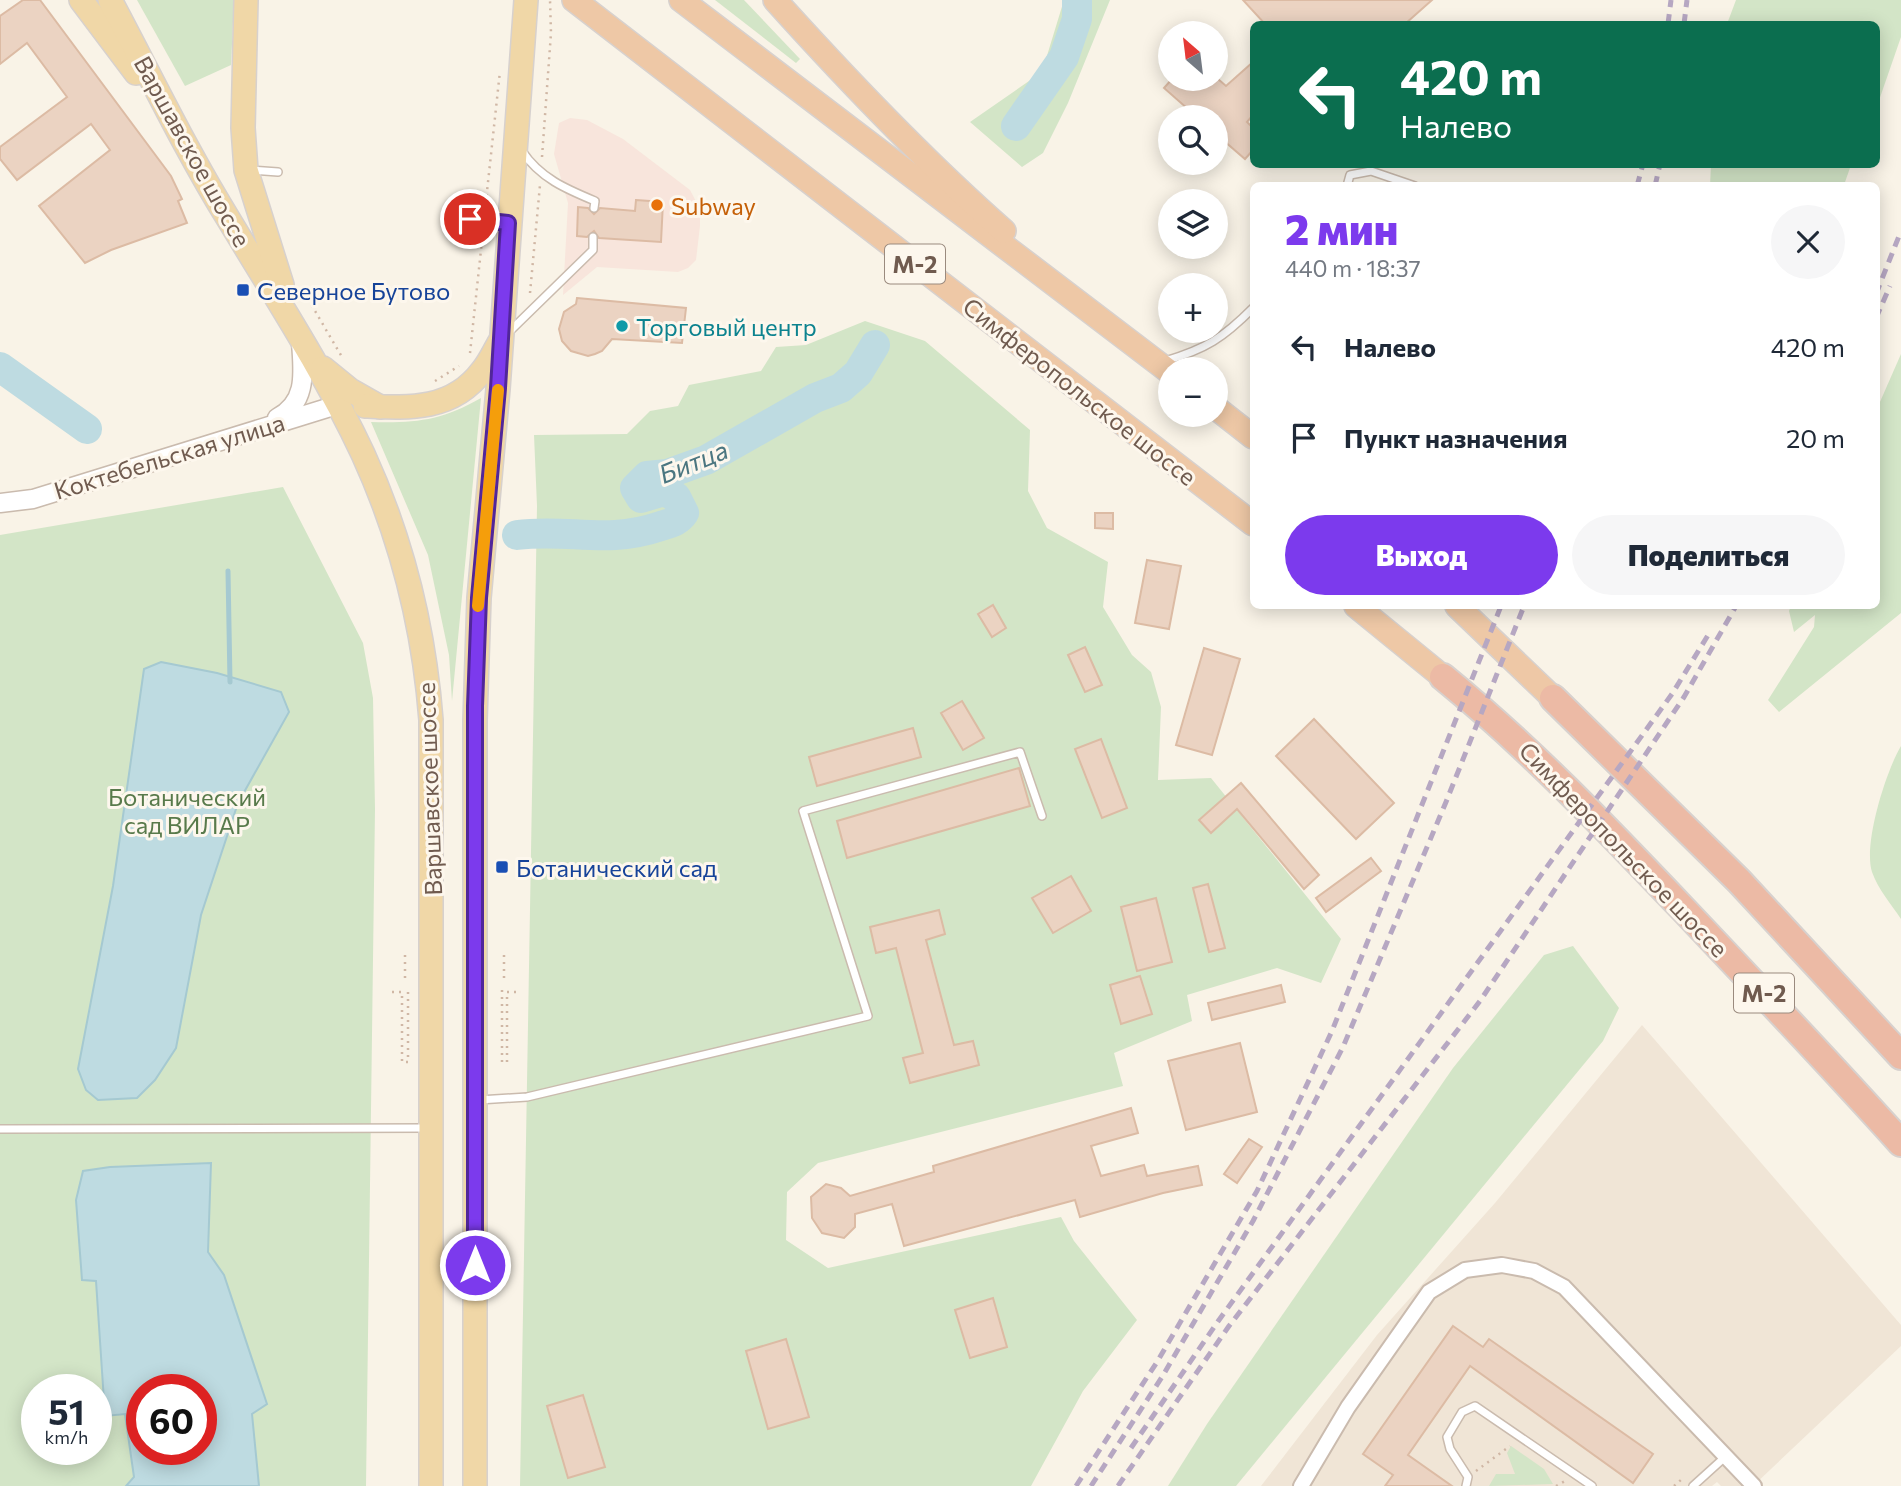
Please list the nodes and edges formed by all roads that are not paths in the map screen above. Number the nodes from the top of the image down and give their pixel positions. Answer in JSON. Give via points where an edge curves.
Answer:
{"nodes":[{"id":1,"x":81,"y":0,"type":"edge"},
{"id":2,"x":110,"y":0,"type":"edge"},
{"id":3,"x":246,"y":0,"type":"edge"},
{"id":4,"x":526,"y":0,"type":"edge"},
{"id":5,"x":681,"y":0,"type":"edge"},
{"id":6,"x":775,"y":0,"type":"edge"},
{"id":7,"x":576,"y":1,"type":"edge"},
{"id":8,"x":514,"y":141,"type":"junction"},
{"id":9,"x":185,"y":142,"type":"junction"},
{"id":10,"x":246,"y":170,"type":"junction"},
{"id":11,"x":278,"y":172,"type":"dead end"},
{"id":12,"x":1348,"y":182,"type":"edge"},
{"id":13,"x":1403,"y":182,"type":"edge"},
{"id":14,"x":594,"y":208,"type":"dead end"},
{"id":15,"x":470,"y":219,"type":"dead end"},
{"id":16,"x":508,"y":223,"type":"junction"},
{"id":17,"x":593,"y":237,"type":"dead end"},
{"id":18,"x":1250,"y":311,"type":"edge"},
{"id":19,"x":501,"y":340,"type":"junction"},
{"id":20,"x":301,"y":341,"type":"junction"},
{"id":21,"x":1139,"y":348,"type":"junction"},
{"id":22,"x":1186,"y":357,"type":"edge"},
{"id":23,"x":1158,"y":363,"type":"edge"},
{"id":24,"x":337,"y":405,"type":"junction"},
{"id":25,"x":380,"y":407,"type":"junction"},
{"id":26,"x":1228,"y":417,"type":"edge"},
{"id":27,"x":255,"y":430,"type":"junction"},
{"id":28,"x":1250,"y":435,"type":"edge"},
{"id":29,"x":0,"y":503,"type":"edge"},
{"id":30,"x":1250,"y":522,"type":"edge"},
{"id":31,"x":1360,"y":609,"type":"edge"},
{"id":32,"x":1461,"y":609,"type":"edge"},
{"id":33,"x":1443,"y":677,"type":"joint"},
{"id":34,"x":1553,"y":698,"type":"joint"},
{"id":35,"x":1042,"y":817,"type":"dead end"},
{"id":36,"x":1901,"y":1056,"type":"edge"},
{"id":37,"x":475,"y":1100,"type":"junction"},
{"id":38,"x":431,"y":1128,"type":"junction"},
{"id":39,"x":0,"y":1129,"type":"edge"},
{"id":40,"x":1901,"y":1143,"type":"edge"},
{"id":41,"x":1726,"y":1456,"type":"junction"},
{"id":42,"x":431,"y":1486,"type":"edge"},
{"id":43,"x":475,"y":1486,"type":"edge"},
{"id":44,"x":1301,"y":1486,"type":"edge"},
{"id":45,"x":1466,"y":1486,"type":"edge"},
{"id":46,"x":1592,"y":1486,"type":"edge"},
{"id":47,"x":1693,"y":1486,"type":"edge"},
{"id":48,"x":1754,"y":1486,"type":"edge"}],
"edges":[{"from":1,"to":9,"type":"main road"},
{"from":2,"to":9,"type":"main road","name":"Варшавское шоссе"},
{"from":3,"to":10,"type":"main road"},
{"from":4,"to":8,"type":"main road","name":"Варшавское шоссе"},
{"from":5,"to":21,"type":"highway","number":"М-2"},
{"from":6,"to":21,"type":"highway","via":[[946,179]]},
{"from":7,"to":30,"type":"highway","name":"Симферопольское шоссе","number":"М-2"},
{"from":8,"to":14,"type":"lane","via":[[533,168],[595,201]]},
{"from":8,"to":16,"type":"main road","name":"Варшавское шоссе"},
{"from":9,"to":20,"type":"main road","name":"Варшавское шоссе"},
{"from":10,"to":11,"type":"lane"},
{"from":10,"to":20,"type":"main road"},
{"from":12,"to":13,"type":"lane","via":[[1350,175],[1371,171]]},
{"from":15,"to":16,"type":"lane"},
{"from":16,"to":19,"type":"main road","name":"Варшавское шоссе"},
{"from":17,"to":19,"type":"lane","via":[[593,250]]},
{"from":18,"to":22,"type":"lane","via":[[1228,333]]},
{"from":19,"to":25,"type":"main road","via":[[482,372],[451,396],[416,408]]},
{"from":19,"to":37,"type":"main road","name":"Варшавское шоссе","via":[[479,598]]},
{"from":20,"to":24,"type":"main road","name":"Варшавское шоссе"},
{"from":20,"to":25,"type":"main road","via":[[331,376]]},
{"from":20,"to":27,"type":"street","via":[[303,377],[297,402],[289,412]]},
{"from":21,"to":23,"type":"highway","number":"М-2"},
{"from":24,"to":25,"type":"main road"},
{"from":24,"to":27,"type":"street","name":"Коктебельская улица"},
{"from":24,"to":38,"type":"main road","name":"Варшавское шоссе","via":[[395,537],[420,633],[429,691]]},
{"from":26,"to":28,"type":"highway"},
{"from":27,"to":29,"type":"street","name":"Коктебельская улица","via":[[33,499]]},
{"from":31,"to":33,"type":"highway","name":"Симферопольское шоссе","number":"М-2"},
{"from":32,"to":34,"type":"highway","number":"М-2"},
{"from":33,"to":40,"type":"highway","name":"Симферопольское шоссе","number":"М-2","via":[[1504,727],[1622,845]]},
{"from":34,"to":36,"type":"highway","number":"М-2","via":[[1739,881]]},
{"from":35,"to":37,"type":"lane","via":[[1020,752],[803,811],[868,1016],[527,1097]]},
{"from":37,"to":43,"type":"main road","name":"Варшавское шоссе"},
{"from":38,"to":39,"type":"lane"},
{"from":38,"to":42,"type":"main road","name":"Варшавское шоссе"},
{"from":41,"to":44,"type":"street","via":[[1564,1287],[1534,1271],[1502,1265],[1465,1270],[1429,1292],[1348,1407]]},
{"from":41,"to":47,"type":"lane"},
{"from":41,"to":48,"type":"street"},
{"from":45,"to":46,"type":"lane","via":[[1468,1477],[1447,1437],[1462,1412],[1475,1406]]}]}
